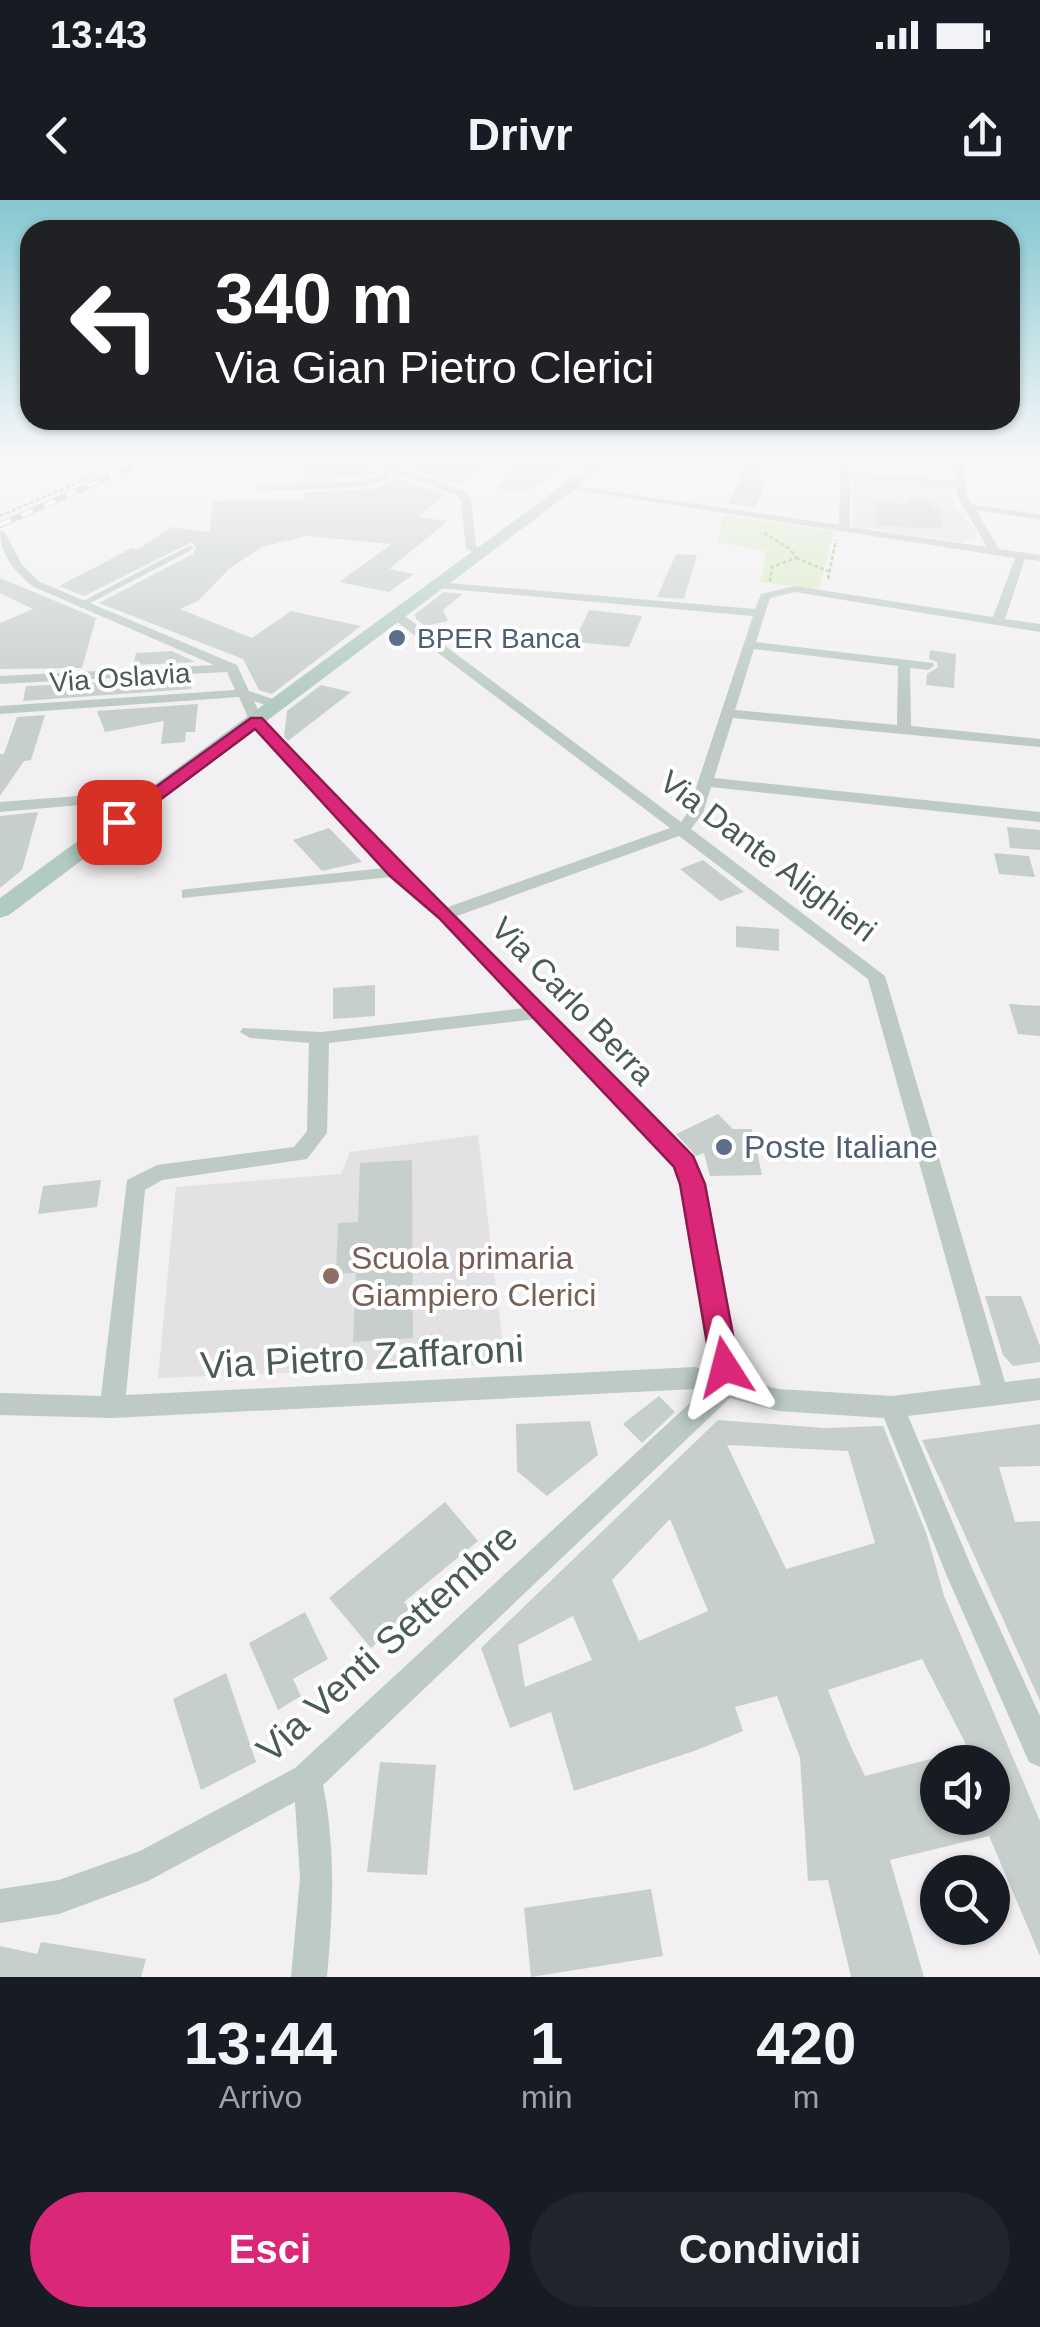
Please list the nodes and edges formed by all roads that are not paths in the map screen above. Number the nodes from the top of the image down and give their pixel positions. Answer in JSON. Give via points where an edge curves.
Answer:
{"nodes":[{"id":1,"x":4,"y":541,"type":"edge"},
{"id":2,"x":470,"y":541,"type":"edge"},
{"id":3,"x":495,"y":541,"type":"edge"},
{"id":4,"x":936,"y":541,"type":"edge"},
{"id":5,"x":989,"y":541,"type":"edge"},
{"id":6,"x":190,"y":548,"type":"dead end"},
{"id":7,"x":994,"y":549,"type":"junction"},
{"id":8,"x":480,"y":552,"type":"junction"},
{"id":9,"x":1021,"y":554,"type":"junction"},
{"id":10,"x":1040,"y":558,"type":"edge"},
{"id":11,"x":438,"y":585,"type":"junction"},
{"id":12,"x":81,"y":606,"type":"junction"},
{"id":13,"x":759,"y":613,"type":"junction"},
{"id":14,"x":397,"y":616,"type":"junction"},
{"id":15,"x":998,"y":621,"type":"junction"},
{"id":16,"x":1040,"y":628,"type":"edge"},
{"id":17,"x":375,"y":631,"type":"junction"},
{"id":18,"x":417,"y":632,"type":"junction"},
{"id":19,"x":749,"y":645,"type":"junction"},
{"id":20,"x":904,"y":664,"type":"junction"},
{"id":21,"x":928,"y":666,"type":"dead end"},
{"id":22,"x":232,"y":668,"type":"junction"},
{"id":23,"x":0,"y":680,"type":"edge"},
{"id":24,"x":243,"y":693,"type":"junction"},
{"id":25,"x":276,"y":705,"type":"junction"},
{"id":26,"x":0,"y":710,"type":"edge"},
{"id":27,"x":728,"y":713,"type":"junction"},
{"id":28,"x":256,"y":721,"type":"junction"},
{"id":29,"x":904,"y":730,"type":"junction"},
{"id":30,"x":1040,"y":743,"type":"edge"},
{"id":31,"x":705,"y":782,"type":"junction"},
{"id":32,"x":156,"y":795,"type":"junction"},
{"id":33,"x":0,"y":807,"type":"edge"},
{"id":34,"x":1040,"y":817,"type":"edge"},
{"id":35,"x":683,"y":828,"type":"junction"},
{"id":36,"x":396,"y":872,"type":"junction"},
{"id":37,"x":188,"y":894,"type":"dead end"},
{"id":38,"x":0,"y":910,"type":"edge"},
{"id":39,"x":446,"y":914,"type":"junction"},
{"id":40,"x":538,"y":1013,"type":"junction"},
{"id":41,"x":250,"y":1032,"type":"dead end"},
{"id":42,"x":321,"y":1038,"type":"junction"},
{"id":43,"x":726,"y":1386,"type":"junction"},
{"id":44,"x":1040,"y":1389,"type":"edge"},
{"id":45,"x":996,"y":1395,"type":"junction"},
{"id":46,"x":0,"y":1404,"type":"edge"},
{"id":47,"x":112,"y":1407,"type":"junction"},
{"id":48,"x":892,"y":1407,"type":"junction"},
{"id":49,"x":1032,"y":1715,"type":"edge"},
{"id":50,"x":1040,"y":1751,"type":"edge"},
{"id":51,"x":306,"y":1779,"type":"junction"},
{"id":52,"x":0,"y":1906,"type":"edge"},
{"id":53,"x":309,"y":1977,"type":"edge"}],
"edges":[{"from":1,"to":12,"type":"street","via":[[24,576]]},
{"from":2,"to":8,"type":"street"},
{"from":3,"to":8,"type":"main road"},
{"from":4,"to":7,"type":"street"},
{"from":5,"to":7,"type":"street"},
{"from":6,"to":12,"type":"lane"},
{"from":7,"to":9,"type":"street"},
{"from":8,"to":11,"type":"main road"},
{"from":9,"to":10,"type":"street"},
{"from":9,"to":15,"type":"street"},
{"from":11,"to":13,"type":"street"},
{"from":11,"to":14,"type":"main road"},
{"from":12,"to":22,"type":"street"},
{"from":13,"to":15,"type":"street","via":[[765,596],[795,588]]},
{"from":13,"to":19,"type":"street"},
{"from":14,"to":17,"type":"main road"},
{"from":14,"to":18,"type":"street","name":"Via Dante Alighieri"},
{"from":15,"to":16,"type":"street"},
{"from":17,"to":18,"type":"street"},
{"from":17,"to":25,"type":"main road"},
{"from":18,"to":35,"type":"street","name":"Via Dante Alighieri"},
{"from":19,"to":20,"type":"street"},
{"from":19,"to":27,"type":"street"},
{"from":20,"to":21,"type":"street"},
{"from":20,"to":29,"type":"street"},
{"from":22,"to":23,"type":"street"},
{"from":22,"to":24,"type":"street","name":"Via Carlo Berra"},
{"from":24,"to":25,"type":"street"},
{"from":24,"to":26,"type":"street","name":"Via Oslavia"},
{"from":24,"to":28,"type":"street","name":"Via Carlo Berra"},
{"from":25,"to":28,"type":"main road"},
{"from":27,"to":29,"type":"street"},
{"from":27,"to":31,"type":"street"},
{"from":28,"to":32,"type":"main road"},
{"from":28,"to":36,"type":"street","name":"Via Carlo Berra"},
{"from":29,"to":30,"type":"street"},
{"from":31,"to":34,"type":"street"},
{"from":31,"to":35,"type":"street"},
{"from":32,"to":33,"type":"street"},
{"from":32,"to":38,"type":"main road"},
{"from":35,"to":39,"type":"street"},
{"from":35,"to":45,"type":"street","name":"Via Dante Alighieri","via":[[876,976]]},
{"from":36,"to":37,"type":"street"},
{"from":36,"to":39,"type":"street","name":"Via Carlo Berra"},
{"from":39,"to":40,"type":"street","name":"Via Carlo Berra"},
{"from":40,"to":42,"type":"street"},
{"from":40,"to":43,"type":"street","name":"Via Carlo Berra","via":[[690,1173]]},
{"from":41,"to":42,"type":"street"},
{"from":42,"to":47,"type":"street","via":[[317,1133],[300,1154],[157,1173],[134,1186]]},
{"from":43,"to":47,"type":"street","name":"Via Pietro Zaffaroni","via":[[696,1378]]},
{"from":43,"to":48,"type":"street","name":"Via Pietro Zaffaroni","via":[[778,1400]]},
{"from":43,"to":51,"type":"street","name":"Via Venti Settembre"},
{"from":44,"to":45,"type":"street","name":"Via Pietro Zaffaroni"},
{"from":45,"to":48,"type":"street","name":"Via Pietro Zaffaroni"},
{"from":46,"to":47,"type":"street","name":"Via Pietro Zaffaroni"},
{"from":48,"to":49,"type":"street","via":[[960,1574]]},
{"from":49,"to":50,"type":"street"},
{"from":51,"to":52,"type":"street","name":"Via Venti Settembre","via":[[148,1864],[59,1897]]},
{"from":51,"to":53,"type":"street","via":[[318,1832]]}]}
